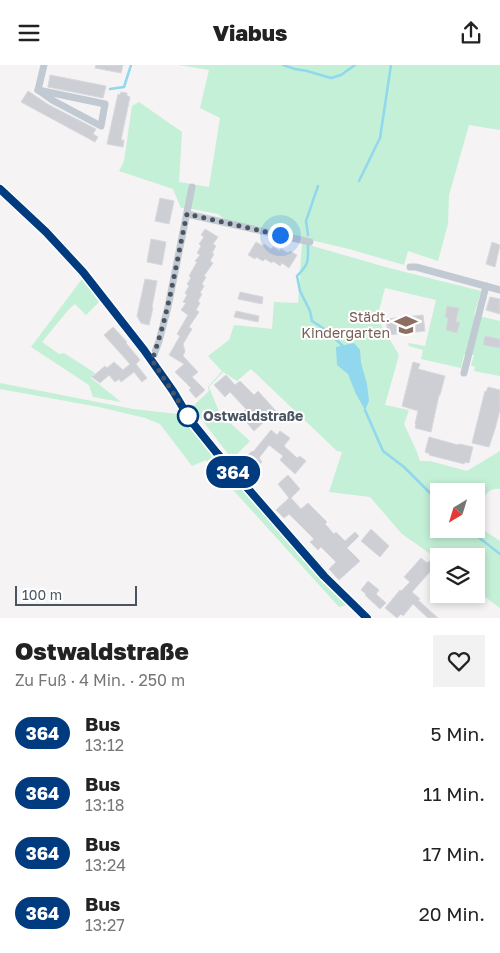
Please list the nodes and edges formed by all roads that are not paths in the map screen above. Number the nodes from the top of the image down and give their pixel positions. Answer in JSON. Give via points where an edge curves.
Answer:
{"nodes":[{"id":1,"x":44,"y":65,"type":"edge"},
{"id":2,"x":38,"y":90,"type":"junction"},
{"id":3,"x":192,"y":187,"type":"dead end"},
{"id":4,"x":0,"y":189,"type":"edge"},
{"id":5,"x":187,"y":214,"type":"junction"},
{"id":6,"x":310,"y":243,"type":"dead end"},
{"id":7,"x":410,"y":267,"type":"dead end"},
{"id":8,"x":486,"y":286,"type":"junction"},
{"id":9,"x":500,"y":290,"type":"edge"},
{"id":10,"x":152,"y":360,"type":"junction"},
{"id":11,"x":464,"y":373,"type":"dead end"},
{"id":12,"x":366,"y":618,"type":"edge"}],
"edges":[{"from":1,"to":2,"type":"street"},
{"from":2,"to":2,"type":"street","via":[[52,100],[101,126],[105,104]]},
{"from":3,"to":5,"type":"street"},
{"from":4,"to":10,"type":"street","via":[[66,252]]},
{"from":5,"to":6,"type":"street"},
{"from":5,"to":10,"type":"street","via":[[168,307]]},
{"from":7,"to":8,"type":"street"},
{"from":8,"to":9,"type":"street"},
{"from":8,"to":11,"type":"street"},
{"from":10,"to":12,"type":"street","via":[[191,421],[216,452],[324,576]]}]}
